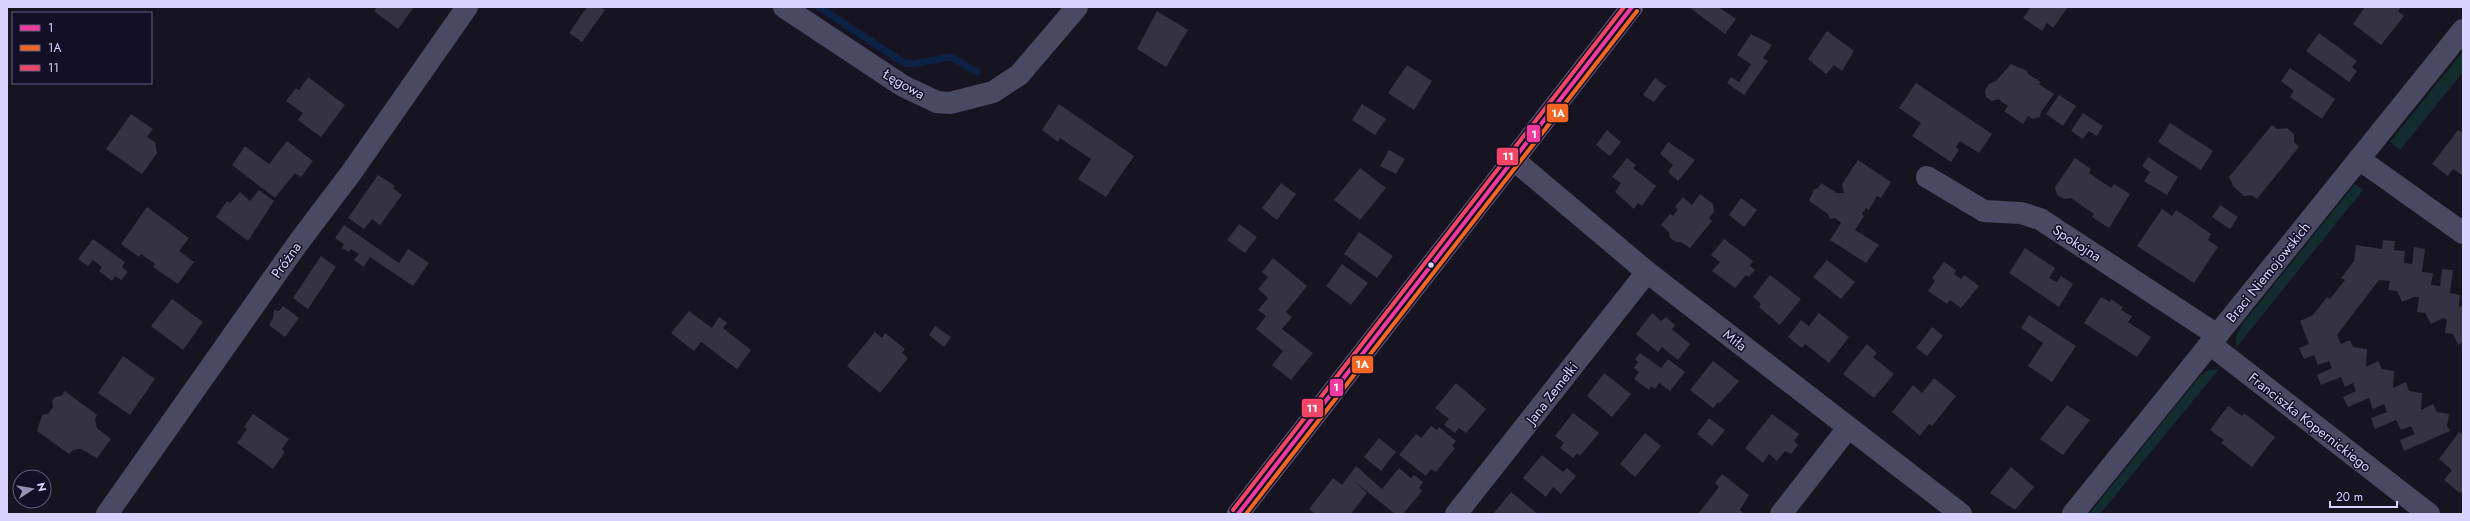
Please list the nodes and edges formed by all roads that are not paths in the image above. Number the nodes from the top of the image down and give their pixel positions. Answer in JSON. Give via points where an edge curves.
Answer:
{"nodes":[{"id":1,"x":467,"y":7,"type":"edge"},
{"id":2,"x":784,"y":7,"type":"edge"},
{"id":3,"x":1077,"y":7,"type":"edge"},
{"id":4,"x":1632,"y":7,"type":"edge"},
{"id":5,"x":2463,"y":30,"type":"edge"},
{"id":6,"x":2359,"y":159,"type":"junction"},
{"id":7,"x":1514,"y":160,"type":"junction"},
{"id":8,"x":1927,"y":177,"type":"dead end"},
{"id":9,"x":2463,"y":233,"type":"edge"},
{"id":10,"x":1647,"y":272,"type":"junction"},
{"id":11,"x":2213,"y":340,"type":"junction"},
{"id":12,"x":1848,"y":428,"type":"junction"},
{"id":13,"x":107,"y":514,"type":"edge"},
{"id":14,"x":1238,"y":514,"type":"edge"},
{"id":15,"x":1456,"y":514,"type":"edge"},
{"id":16,"x":1781,"y":514,"type":"edge"},
{"id":17,"x":1961,"y":514,"type":"edge"},
{"id":18,"x":2073,"y":514,"type":"edge"},
{"id":19,"x":2429,"y":514,"type":"edge"}],
"edges":[{"from":1,"to":13,"type":"street","name":"Próżna"},
{"from":2,"to":3,"type":"street","name":"Łęgowa","via":[[903,86],[937,102],[950,103],[993,92],[1019,75]]},
{"from":4,"to":7,"type":"main road"},
{"from":5,"to":6,"type":"street","name":"Braci Niemojowskich"},
{"from":6,"to":9,"type":"street"},
{"from":6,"to":11,"type":"street","name":"Braci Niemojowskich"},
{"from":7,"to":10,"type":"street","name":"Miła"},
{"from":7,"to":14,"type":"main road"},
{"from":8,"to":11,"type":"street","name":"Spokojna","via":[[1984,211],[2021,213],[2040,219]]},
{"from":10,"to":12,"type":"street","name":"Miła"},
{"from":10,"to":15,"type":"street","name":"Jana Zemełki"},
{"from":11,"to":18,"type":"street","name":"Braci Niemojowskich"},
{"from":11,"to":19,"type":"street","name":"Franciszka Kopernickiego"},
{"from":12,"to":16,"type":"street"},
{"from":12,"to":17,"type":"street","name":"Miła"}]}
